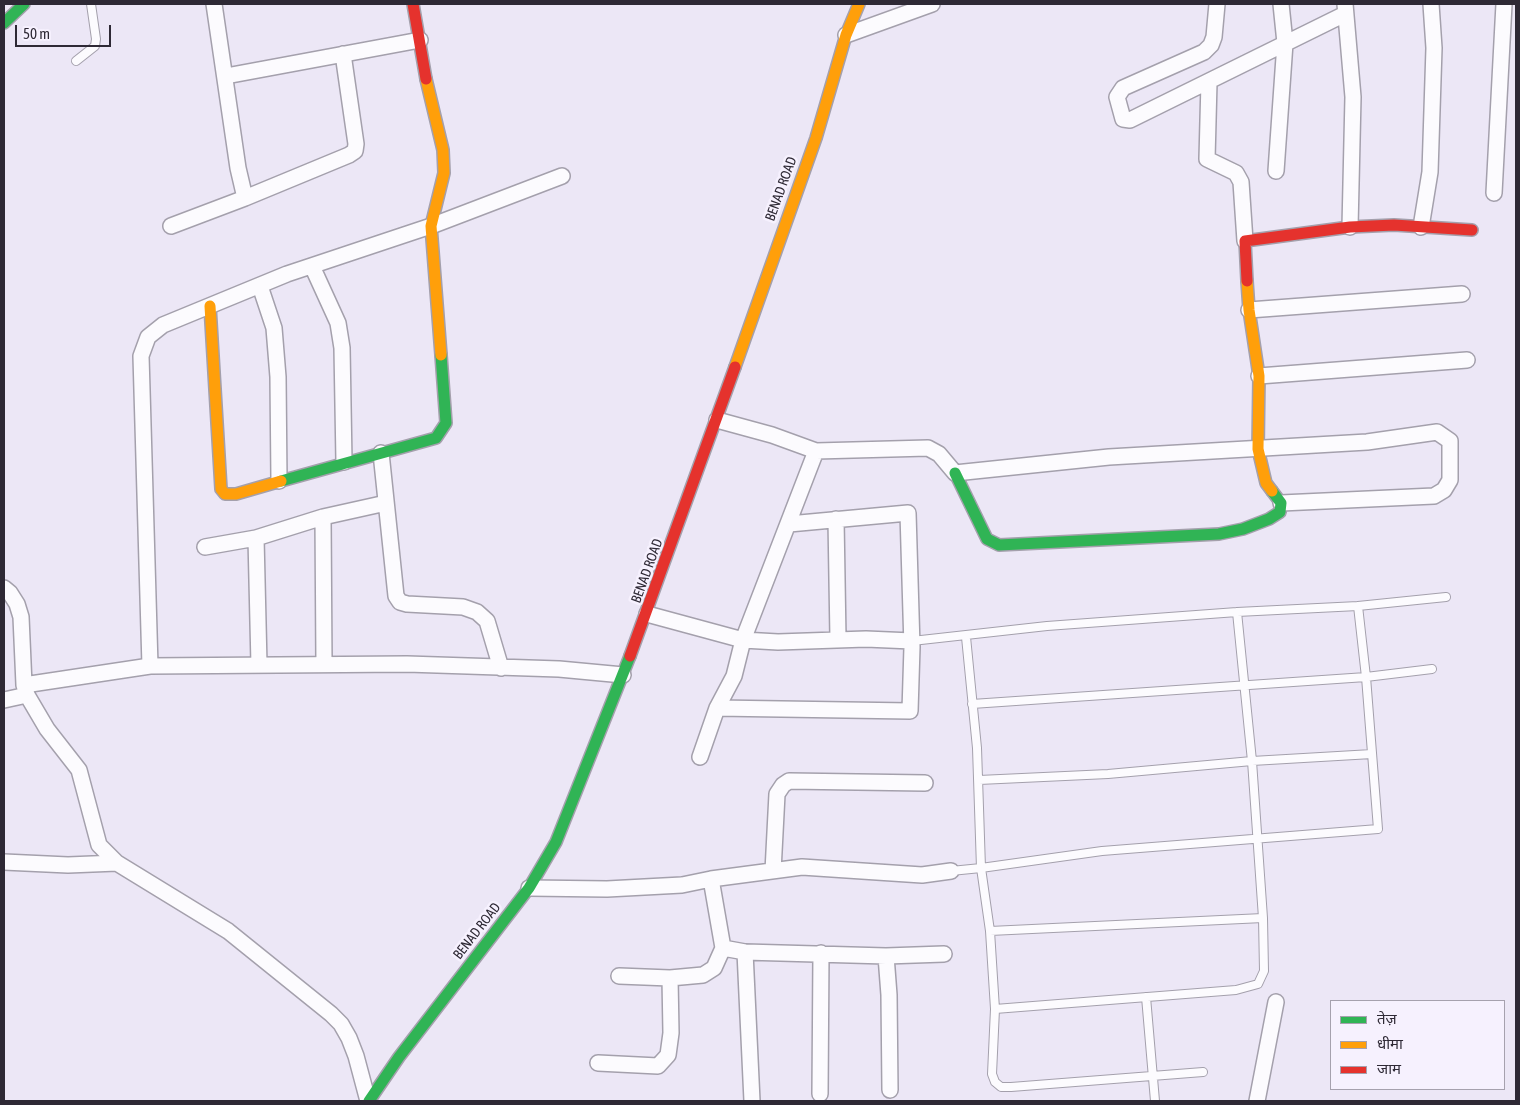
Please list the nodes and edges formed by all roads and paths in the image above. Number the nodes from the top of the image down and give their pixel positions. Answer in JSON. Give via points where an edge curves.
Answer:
{"nodes":[{"id":1,"x":24,"y":4,"type":"edge"},
{"id":2,"x":91,"y":4,"type":"edge"},
{"id":3,"x":214,"y":4,"type":"edge"},
{"id":4,"x":413,"y":4,"type":"edge"},
{"id":5,"x":859,"y":4,"type":"edge"},
{"id":6,"x":932,"y":4,"type":"edge"},
{"id":7,"x":1217,"y":4,"type":"edge"},
{"id":8,"x":1281,"y":4,"type":"edge"},
{"id":9,"x":1431,"y":4,"type":"edge"},
{"id":10,"x":1504,"y":4,"type":"edge"},
{"id":11,"x":1345,"y":9,"type":"edge"},
{"id":12,"x":4,"y":24,"type":"edge"},
{"id":13,"x":846,"y":35,"type":"junction"},
{"id":14,"x":420,"y":40,"type":"junction"},
{"id":15,"x":1285,"y":43,"type":"junction"},
{"id":16,"x":343,"y":54,"type":"junction"},
{"id":17,"x":76,"y":61,"type":"dead end"},
{"id":18,"x":226,"y":76,"type":"junction"},
{"id":19,"x":1209,"y":82,"type":"junction"},
{"id":20,"x":1276,"y":172,"type":"dead end"},
{"id":21,"x":562,"y":176,"type":"dead end"},
{"id":22,"x":1494,"y":193,"type":"dead end"},
{"id":23,"x":245,"y":198,"type":"junction"},
{"id":24,"x":172,"y":226,"type":"dead end"},
{"id":25,"x":431,"y":226,"type":"junction"},
{"id":26,"x":1350,"y":227,"type":"junction"},
{"id":27,"x":1421,"y":227,"type":"junction"},
{"id":28,"x":1472,"y":230,"type":"dead end"},
{"id":29,"x":1245,"y":241,"type":"junction"},
{"id":30,"x":312,"y":266,"type":"junction"},
{"id":31,"x":260,"y":286,"type":"junction"},
{"id":32,"x":1462,"y":294,"type":"dead end"},
{"id":33,"x":210,"y":306,"type":"junction"},
{"id":34,"x":1249,"y":310,"type":"junction"},
{"id":35,"x":1468,"y":360,"type":"dead end"},
{"id":36,"x":1259,"y":376,"type":"junction"},
{"id":37,"x":717,"y":420,"type":"junction"},
{"id":38,"x":1258,"y":449,"type":"junction"},
{"id":39,"x":816,"y":451,"type":"junction"},
{"id":40,"x":381,"y":453,"type":"junction"},
{"id":41,"x":344,"y":462,"type":"junction"},
{"id":42,"x":955,"y":473,"type":"junction"},
{"id":43,"x":279,"y":481,"type":"junction"},
{"id":44,"x":386,"y":502,"type":"junction"},
{"id":45,"x":1281,"y":503,"type":"junction"},
{"id":46,"x":323,"y":517,"type":"junction"},
{"id":47,"x":836,"y":519,"type":"junction"},
{"id":48,"x":789,"y":524,"type":"junction"},
{"id":49,"x":256,"y":538,"type":"junction"},
{"id":50,"x":205,"y":547,"type":"dead end"},
{"id":51,"x":4,"y":588,"type":"edge"},
{"id":52,"x":1446,"y":597,"type":"dead end"},
{"id":53,"x":1358,"y":606,"type":"junction"},
{"id":54,"x":1237,"y":612,"type":"junction"},
{"id":55,"x":647,"y":614,"type":"junction"},
{"id":56,"x":966,"y":637,"type":"junction"},
{"id":57,"x":838,"y":639,"type":"junction"},
{"id":58,"x":743,"y":640,"type":"junction"},
{"id":59,"x":912,"y":641,"type":"junction"},
{"id":60,"x":324,"y":664,"type":"junction"},
{"id":61,"x":259,"y":665,"type":"junction"},
{"id":62,"x":150,"y":666,"type":"junction"},
{"id":63,"x":501,"y":668,"type":"junction"},
{"id":64,"x":1432,"y":669,"type":"dead end"},
{"id":65,"x":623,"y":676,"type":"junction"},
{"id":66,"x":1366,"y":677,"type":"junction"},
{"id":67,"x":1244,"y":686,"type":"junction"},
{"id":68,"x":26,"y":690,"type":"junction"},
{"id":69,"x":4,"y":700,"type":"edge"},
{"id":70,"x":972,"y":704,"type":"junction"},
{"id":71,"x":717,"y":708,"type":"junction"},
{"id":72,"x":1372,"y":754,"type":"junction"},
{"id":73,"x":700,"y":757,"type":"dead end"},
{"id":74,"x":1252,"y":761,"type":"junction"},
{"id":75,"x":979,"y":780,"type":"junction"},
{"id":76,"x":925,"y":783,"type":"dead end"},
{"id":77,"x":1256,"y":839,"type":"junction"},
{"id":78,"x":4,"y":862,"type":"edge"},
{"id":79,"x":117,"y":863,"type":"junction"},
{"id":80,"x":981,"y":868,"type":"junction"},
{"id":81,"x":773,"y":871,"type":"junction"},
{"id":82,"x":951,"y":872,"type":"joint"},
{"id":83,"x":711,"y":879,"type":"junction"},
{"id":84,"x":529,"y":888,"type":"junction"},
{"id":85,"x":1263,"y":918,"type":"junction"},
{"id":86,"x":990,"y":931,"type":"junction"},
{"id":87,"x":723,"y":948,"type":"junction"},
{"id":88,"x":744,"y":952,"type":"junction"},
{"id":89,"x":821,"y":953,"type":"junction"},
{"id":90,"x":944,"y":954,"type":"dead end"},
{"id":91,"x":886,"y":956,"type":"junction"},
{"id":92,"x":619,"y":976,"type":"dead end"},
{"id":93,"x":670,"y":978,"type":"junction"},
{"id":94,"x":1146,"y":997,"type":"junction"},
{"id":95,"x":1276,"y":1002,"type":"dead end"},
{"id":96,"x":995,"y":1009,"type":"junction"},
{"id":97,"x":598,"y":1063,"type":"dead end"},
{"id":98,"x":1203,"y":1072,"type":"dead end"},
{"id":99,"x":1152,"y":1076,"type":"junction"},
{"id":100,"x":890,"y":1090,"type":"dead end"},
{"id":101,"x":820,"y":1094,"type":"dead end"},
{"id":102,"x":368,"y":1101,"type":"edge"},
{"id":103,"x":752,"y":1101,"type":"edge"},
{"id":104,"x":1155,"y":1101,"type":"edge"},
{"id":105,"x":1257,"y":1101,"type":"edge"}],
"edges":[{"from":1,"to":12,"type":"street"},
{"from":2,"to":17,"type":"lane","via":[[95,46]]},
{"from":3,"to":18,"type":"street"},
{"from":4,"to":14,"type":"street"},
{"from":5,"to":13,"type":"street","name":"BENAD ROAD"},
{"from":6,"to":13,"type":"street"},
{"from":7,"to":19,"type":"street","via":[[1211,45],[1204,52],[1123,88],[1117,97],[1122,119],[1130,120]]},
{"from":8,"to":15,"type":"street"},
{"from":9,"to":27,"type":"street","via":[[1434,48],[1430,172]]},
{"from":10,"to":22,"type":"street"},
{"from":11,"to":15,"type":"street"},
{"from":11,"to":26,"type":"street","via":[[1353,96]]},
{"from":13,"to":37,"type":"street","name":"BENAD ROAD","via":[[816,138]]},
{"from":14,"to":16,"type":"street"},
{"from":14,"to":25,"type":"street","via":[[443,150],[444,173]]},
{"from":15,"to":19,"type":"street"},
{"from":15,"to":20,"type":"street"},
{"from":16,"to":18,"type":"street"},
{"from":16,"to":23,"type":"street","via":[[355,151]]},
{"from":18,"to":23,"type":"street"},
{"from":19,"to":29,"type":"street","via":[[1206,159],[1236,172],[1241,182]]},
{"from":21,"to":25,"type":"street"},
{"from":23,"to":24,"type":"street"},
{"from":25,"to":30,"type":"street"},
{"from":25,"to":40,"type":"street","via":[[446,422],[436,438]]},
{"from":26,"to":27,"type":"street"},
{"from":26,"to":29,"type":"street"},
{"from":27,"to":28,"type":"street"},
{"from":29,"to":34,"type":"street"},
{"from":30,"to":31,"type":"street"},
{"from":30,"to":41,"type":"street","via":[[338,322],[342,348]]},
{"from":31,"to":33,"type":"street"},
{"from":31,"to":43,"type":"street","via":[[274,328]]},
{"from":32,"to":34,"type":"street"},
{"from":33,"to":43,"type":"street","via":[[220,489],[230,495]]},
{"from":33,"to":62,"type":"street","via":[[163,325],[148,337],[141,356]]},
{"from":34,"to":36,"type":"street"},
{"from":35,"to":36,"type":"street"},
{"from":36,"to":38,"type":"street"},
{"from":37,"to":39,"type":"street"},
{"from":37,"to":55,"type":"street","name":"BENAD ROAD"},
{"from":38,"to":42,"type":"street","via":[[1109,458]]},
{"from":38,"to":45,"type":"street","via":[[1266,483]]},
{"from":38,"to":45,"type":"street","via":[[1367,442],[1436,432],[1450,441],[1450,480],[1444,490],[1434,496]]},
{"from":39,"to":42,"type":"street","via":[[928,448]]},
{"from":39,"to":48,"type":"street"},
{"from":40,"to":41,"type":"street"},
{"from":40,"to":44,"type":"street"},
{"from":41,"to":43,"type":"street"},
{"from":42,"to":45,"type":"street","via":[[987,539],[999,546],[1219,534],[1243,530],[1269,519],[1280,512]]},
{"from":44,"to":46,"type":"street"},
{"from":44,"to":63,"type":"street","via":[[396,596],[400,602],[463,607],[478,612],[487,621]]},
{"from":46,"to":49,"type":"street"},
{"from":46,"to":60,"type":"street"},
{"from":47,"to":48,"type":"street"},
{"from":47,"to":57,"type":"street"},
{"from":47,"to":59,"type":"street","via":[[908,513]]},
{"from":48,"to":58,"type":"street"},
{"from":49,"to":50,"type":"street"},
{"from":49,"to":61,"type":"street"},
{"from":51,"to":68,"type":"street","via":[[17,604],[21,617]]},
{"from":52,"to":53,"type":"lane"},
{"from":53,"to":54,"type":"lane"},
{"from":53,"to":66,"type":"lane"},
{"from":54,"to":56,"type":"lane","via":[[1048,626]]},
{"from":54,"to":67,"type":"lane"},
{"from":55,"to":58,"type":"street"},
{"from":55,"to":65,"type":"street","name":"BENAD ROAD"},
{"from":56,"to":59,"type":"lane"},
{"from":56,"to":70,"type":"lane"},
{"from":57,"to":58,"type":"street"},
{"from":57,"to":59,"type":"street"},
{"from":58,"to":71,"type":"street","via":[[734,676]]},
{"from":59,"to":71,"type":"street","via":[[910,711]]},
{"from":60,"to":61,"type":"street"},
{"from":60,"to":63,"type":"street"},
{"from":61,"to":62,"type":"street"},
{"from":62,"to":68,"type":"street"},
{"from":63,"to":65,"type":"street","via":[[559,669]]},
{"from":64,"to":66,"type":"lane"},
{"from":65,"to":84,"type":"street","name":"BENAD ROAD","via":[[556,842]]},
{"from":66,"to":67,"type":"lane"},
{"from":66,"to":72,"type":"lane"},
{"from":67,"to":70,"type":"lane"},
{"from":67,"to":74,"type":"lane"},
{"from":68,"to":69,"type":"street"},
{"from":68,"to":79,"type":"street","via":[[47,730],[79,770],[99,845]]},
{"from":70,"to":75,"type":"lane"},
{"from":71,"to":73,"type":"street"},
{"from":72,"to":74,"type":"lane"},
{"from":72,"to":77,"type":"lane","via":[[1378,829]]},
{"from":74,"to":75,"type":"lane","via":[[1108,774]]},
{"from":74,"to":77,"type":"lane"},
{"from":75,"to":80,"type":"lane"},
{"from":76,"to":81,"type":"street","via":[[788,781],[778,794]]},
{"from":77,"to":80,"type":"lane","via":[[1102,851]]},
{"from":77,"to":85,"type":"lane"},
{"from":78,"to":79,"type":"street"},
{"from":79,"to":102,"type":"street","via":[[228,931],[331,1014],[349,1038]]},
{"from":80,"to":82,"type":"lane"},
{"from":80,"to":86,"type":"lane"},
{"from":81,"to":82,"type":"street","via":[[802,867],[922,875]]},
{"from":81,"to":83,"type":"street"},
{"from":83,"to":84,"type":"street","via":[[682,885],[607,889]]},
{"from":83,"to":87,"type":"street"},
{"from":84,"to":102,"type":"street","name":"BENAD ROAD"},
{"from":85,"to":86,"type":"lane"},
{"from":85,"to":94,"type":"lane","via":[[1264,971],[1258,984],[1236,990]]},
{"from":86,"to":96,"type":"lane"},
{"from":87,"to":88,"type":"street"},
{"from":87,"to":93,"type":"street","via":[[714,968],[703,975]]},
{"from":88,"to":89,"type":"street"},
{"from":88,"to":103,"type":"street"},
{"from":89,"to":91,"type":"street"},
{"from":89,"to":101,"type":"street"},
{"from":90,"to":91,"type":"street"},
{"from":91,"to":100,"type":"street"},
{"from":92,"to":93,"type":"street"},
{"from":93,"to":97,"type":"street","via":[[668,1055],[658,1066]]},
{"from":94,"to":96,"type":"lane"},
{"from":94,"to":99,"type":"lane"},
{"from":95,"to":105,"type":"street"},
{"from":96,"to":99,"type":"lane","via":[[992,1074],[1002,1087]]},
{"from":98,"to":99,"type":"lane"},
{"from":99,"to":104,"type":"lane"}]}
